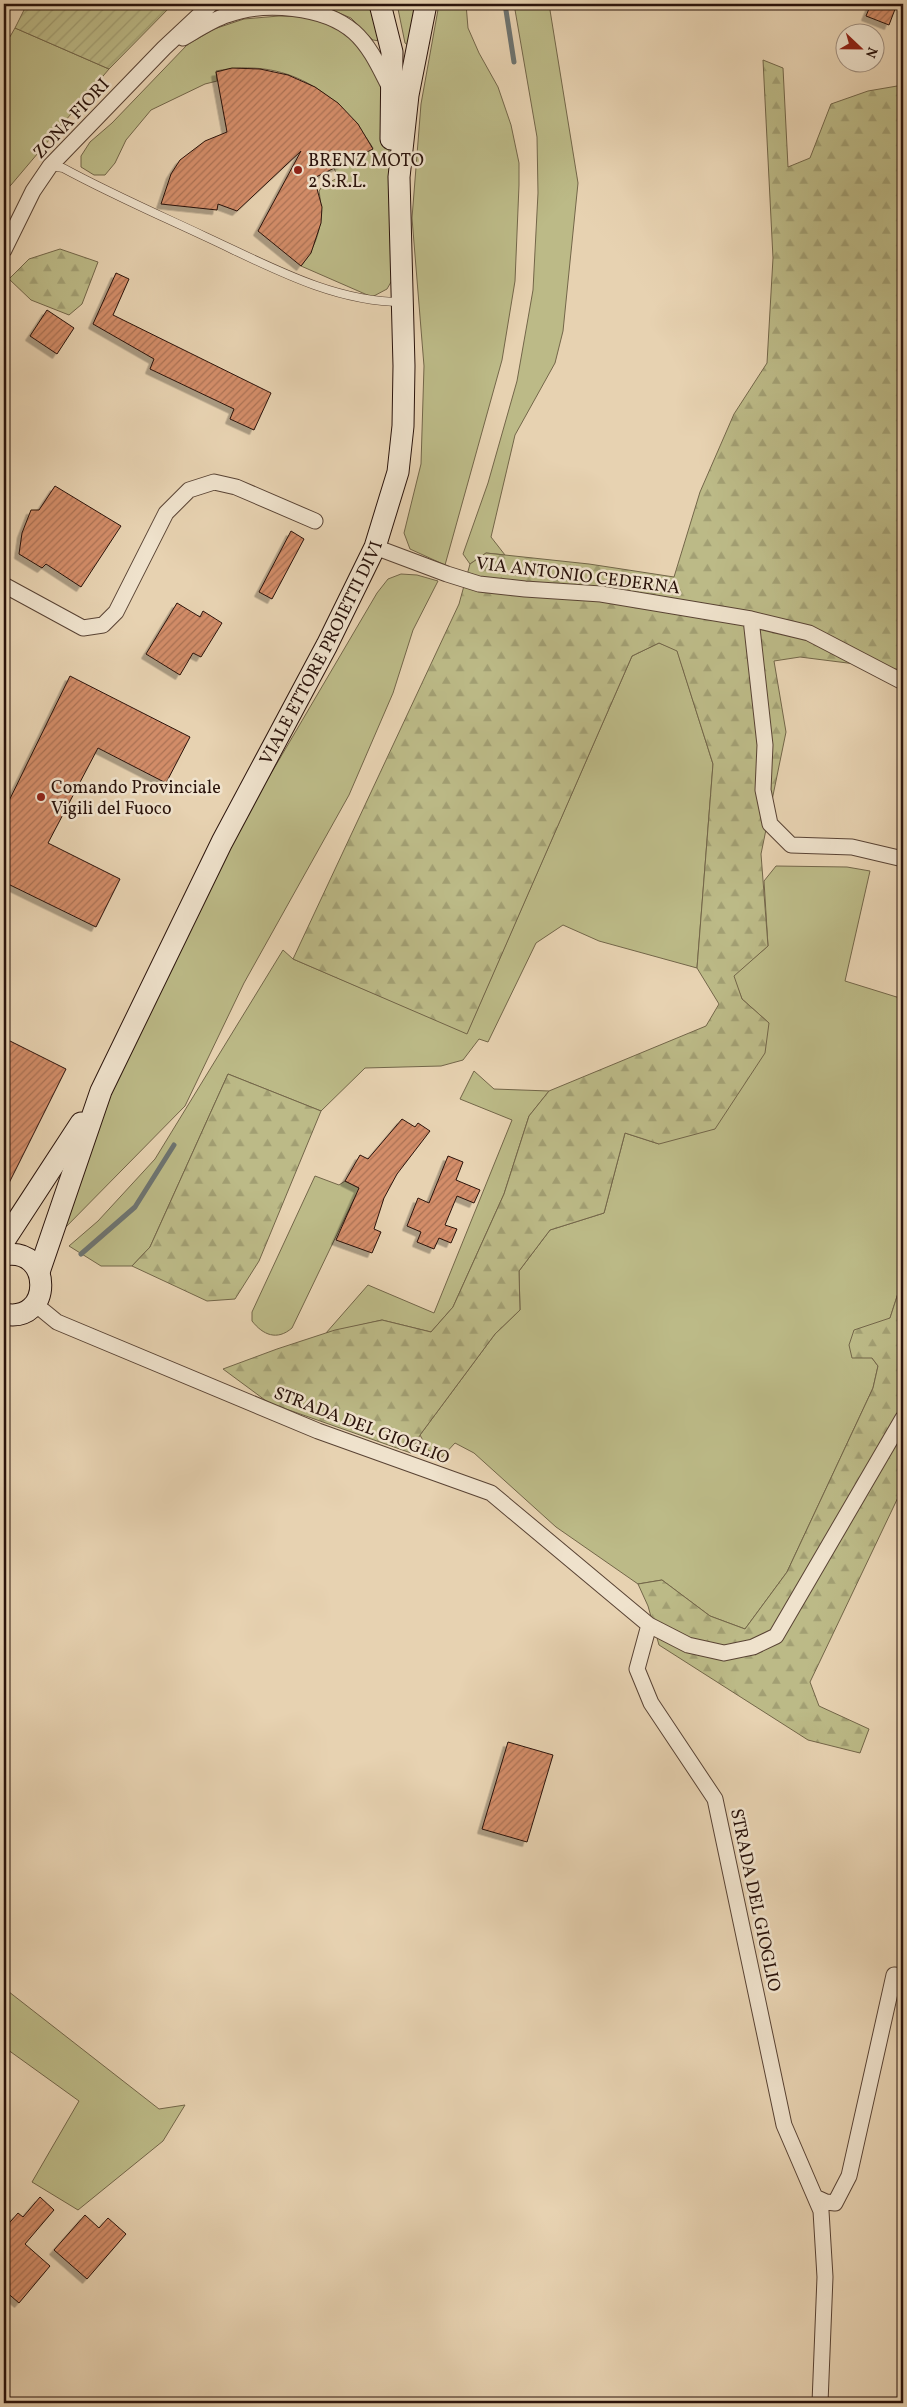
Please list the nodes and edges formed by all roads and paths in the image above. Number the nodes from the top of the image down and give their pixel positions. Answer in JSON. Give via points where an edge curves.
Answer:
{"nodes":[{"id":1,"x":380,"y":4,"type":"edge"},
{"id":2,"x":426,"y":4,"type":"edge"},
{"id":3,"x":205,"y":7,"type":"edge"},
{"id":4,"x":164,"y":48,"type":"junction"},
{"id":5,"x":391,"y":90,"type":"junction"},
{"id":6,"x":50,"y":166,"type":"junction"},
{"id":7,"x":398,"y":177,"type":"junction"},
{"id":8,"x":4,"y":250,"type":"edge"},
{"id":9,"x":403,"y":302,"type":"junction"},
{"id":10,"x":315,"y":521,"type":"dead end"},
{"id":11,"x":375,"y":547,"type":"junction"},
{"id":12,"x":4,"y":585,"type":"edge"},
{"id":13,"x":751,"y":619,"type":"junction"},
{"id":14,"x":903,"y":682,"type":"edge"},
{"id":15,"x":903,"y":859,"type":"edge"},
{"id":16,"x":101,"y":1091,"type":"junction"},
{"id":17,"x":4,"y":1241,"type":"edge"},
{"id":18,"x":4,"y":1255,"type":"edge"},
{"id":19,"x":39,"y":1272,"type":"junction"},
{"id":20,"x":34,"y":1304,"type":"junction"},
{"id":21,"x":4,"y":1314,"type":"edge"},
{"id":22,"x":903,"y":1418,"type":"edge"},
{"id":23,"x":649,"y":1625,"type":"junction"},
{"id":24,"x":903,"y":1976,"type":"edge"},
{"id":25,"x":815,"y":2197,"type":"junction"},
{"id":26,"x":820,"y":2403,"type":"edge"}],
"edges":[{"from":1,"to":5,"type":"main road","name":"VIALE ETTORE PROIETTI DIVI","via":[[392,52]]},
{"from":2,"to":7,"type":"main road","name":"VIALE ETTORE PROIETTI DIVI","via":[[408,95]]},
{"from":3,"to":4,"type":"street","name":"ZONA FIORI"},
{"from":4,"to":5,"type":"street","name":"ZONA FIORI","via":[[228,14],[295,7],[325,16],[354,32],[370,52]]},
{"from":4,"to":6,"type":"street","name":"ZONA FIORI"},
{"from":5,"to":7,"type":"main road","name":"VIALE ETTORE PROIETTI DIVI","via":[[392,162]]},
{"from":6,"to":8,"type":"street","name":"ZONA FIORI","via":[[32,191]]},
{"from":6,"to":9,"type":"lane","via":[[63,168],[312,284],[354,297]]},
{"from":7,"to":9,"type":"main road","name":"VIALE ETTORE PROIETTI DIVI"},
{"from":9,"to":11,"type":"main road","name":"VIALE ETTORE PROIETTI DIVI","via":[[403,426],[398,472]]},
{"from":10,"to":12,"type":"street","via":[[236,487],[214,482],[189,490],[166,513],[116,612],[103,624],[83,628]]},
{"from":11,"to":13,"type":"street","name":"VIA ANTONIO CEDERNA","via":[[479,584],[601,594]]},
{"from":11,"to":16,"type":"main road","name":"VIALE ETTORE PROIETTI DIVI","via":[[323,653],[222,842]]},
{"from":13,"to":14,"type":"street","name":"VIA ANTONIO CEDERNA","via":[[809,634]]},
{"from":13,"to":15,"type":"street","via":[[765,745],[763,790],[770,824],[791,845],[852,848]]},
{"from":16,"to":17,"type":"main road","name":"VIALE ETTORE PROIETTI DIVI"},
{"from":16,"to":19,"type":"main road","name":"VIALE ETTORE PROIETTI DIVI"},
{"from":18,"to":19,"type":"main road","via":[[16,1254],[25,1258]]},
{"from":19,"to":20,"type":"main road","name":"VIALE ETTORE PROIETTI DIVI","via":[[41,1289]]},
{"from":20,"to":21,"type":"main road","via":[[22,1313]]},
{"from":20,"to":23,"type":"street","name":"STRADA DEL GIOGLIO","via":[[56,1322],[318,1431],[491,1493]]},
{"from":22,"to":23,"type":"street","name":"STRADA DEL GIOGLIO","via":[[776,1636],[754,1647],[724,1653],[688,1644]]},
{"from":23,"to":25,"type":"street","name":"STRADA DEL GIOGLIO","via":[[638,1669],[651,1703],[715,1799],[784,2125]]},
{"from":24,"to":25,"type":"street","via":[[894,1974],[849,2176],[835,2203]]},
{"from":25,"to":26,"type":"street","name":"STRADA DEL GIOGLIO","via":[[821,2211],[825,2277]]}]}
